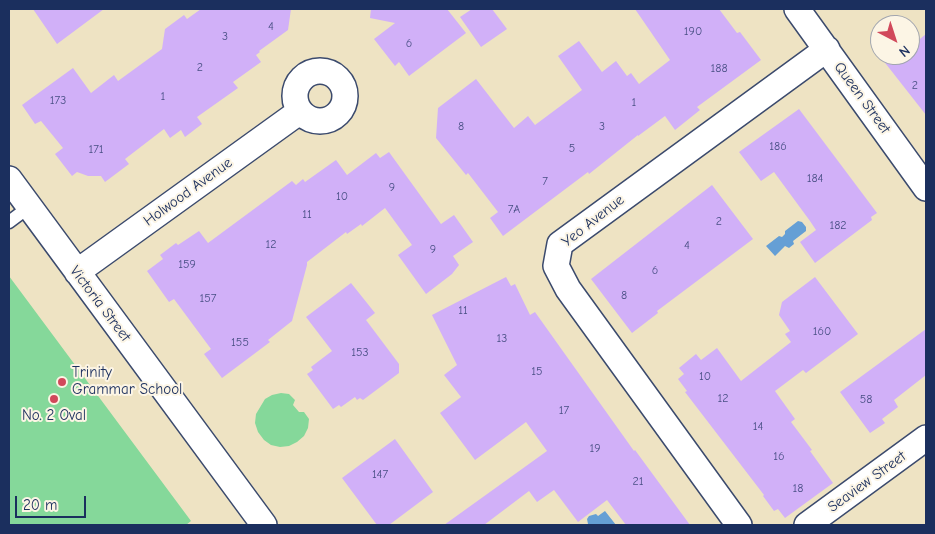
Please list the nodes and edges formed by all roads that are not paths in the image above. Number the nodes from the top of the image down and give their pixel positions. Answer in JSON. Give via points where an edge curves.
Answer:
{"nodes":[{"id":1,"x":797,"y":9,"type":"edge"},
{"id":2,"x":826,"y":49,"type":"junction"},
{"id":3,"x":299,"y":112,"type":"dead end"},
{"id":4,"x":924,"y":182,"type":"edge"},
{"id":5,"x":16,"y":194,"type":"edge"},
{"id":6,"x":9,"y":222,"type":"edge"},
{"id":7,"x":77,"y":272,"type":"junction"},
{"id":8,"x":926,"y":438,"type":"edge"},
{"id":9,"x":264,"y":525,"type":"edge"},
{"id":10,"x":739,"y":525,"type":"edge"},
{"id":11,"x":807,"y":525,"type":"edge"}],
"edges":[{"from":1,"to":2,"type":"street","name":"Queen Street"},
{"from":2,"to":4,"type":"street","name":"Queen Street"},
{"from":2,"to":10,"type":"street","name":"Yeo Avenue","via":[[560,244],[556,266],[568,289]]},
{"from":3,"to":7,"type":"street","name":"Holwood Avenue"},
{"from":5,"to":6,"type":"lane"},
{"from":5,"to":7,"type":"street","name":"Victoria Street"},
{"from":7,"to":9,"type":"street","name":"Victoria Street"},
{"from":8,"to":11,"type":"street","name":"Seaview Street"}]}
